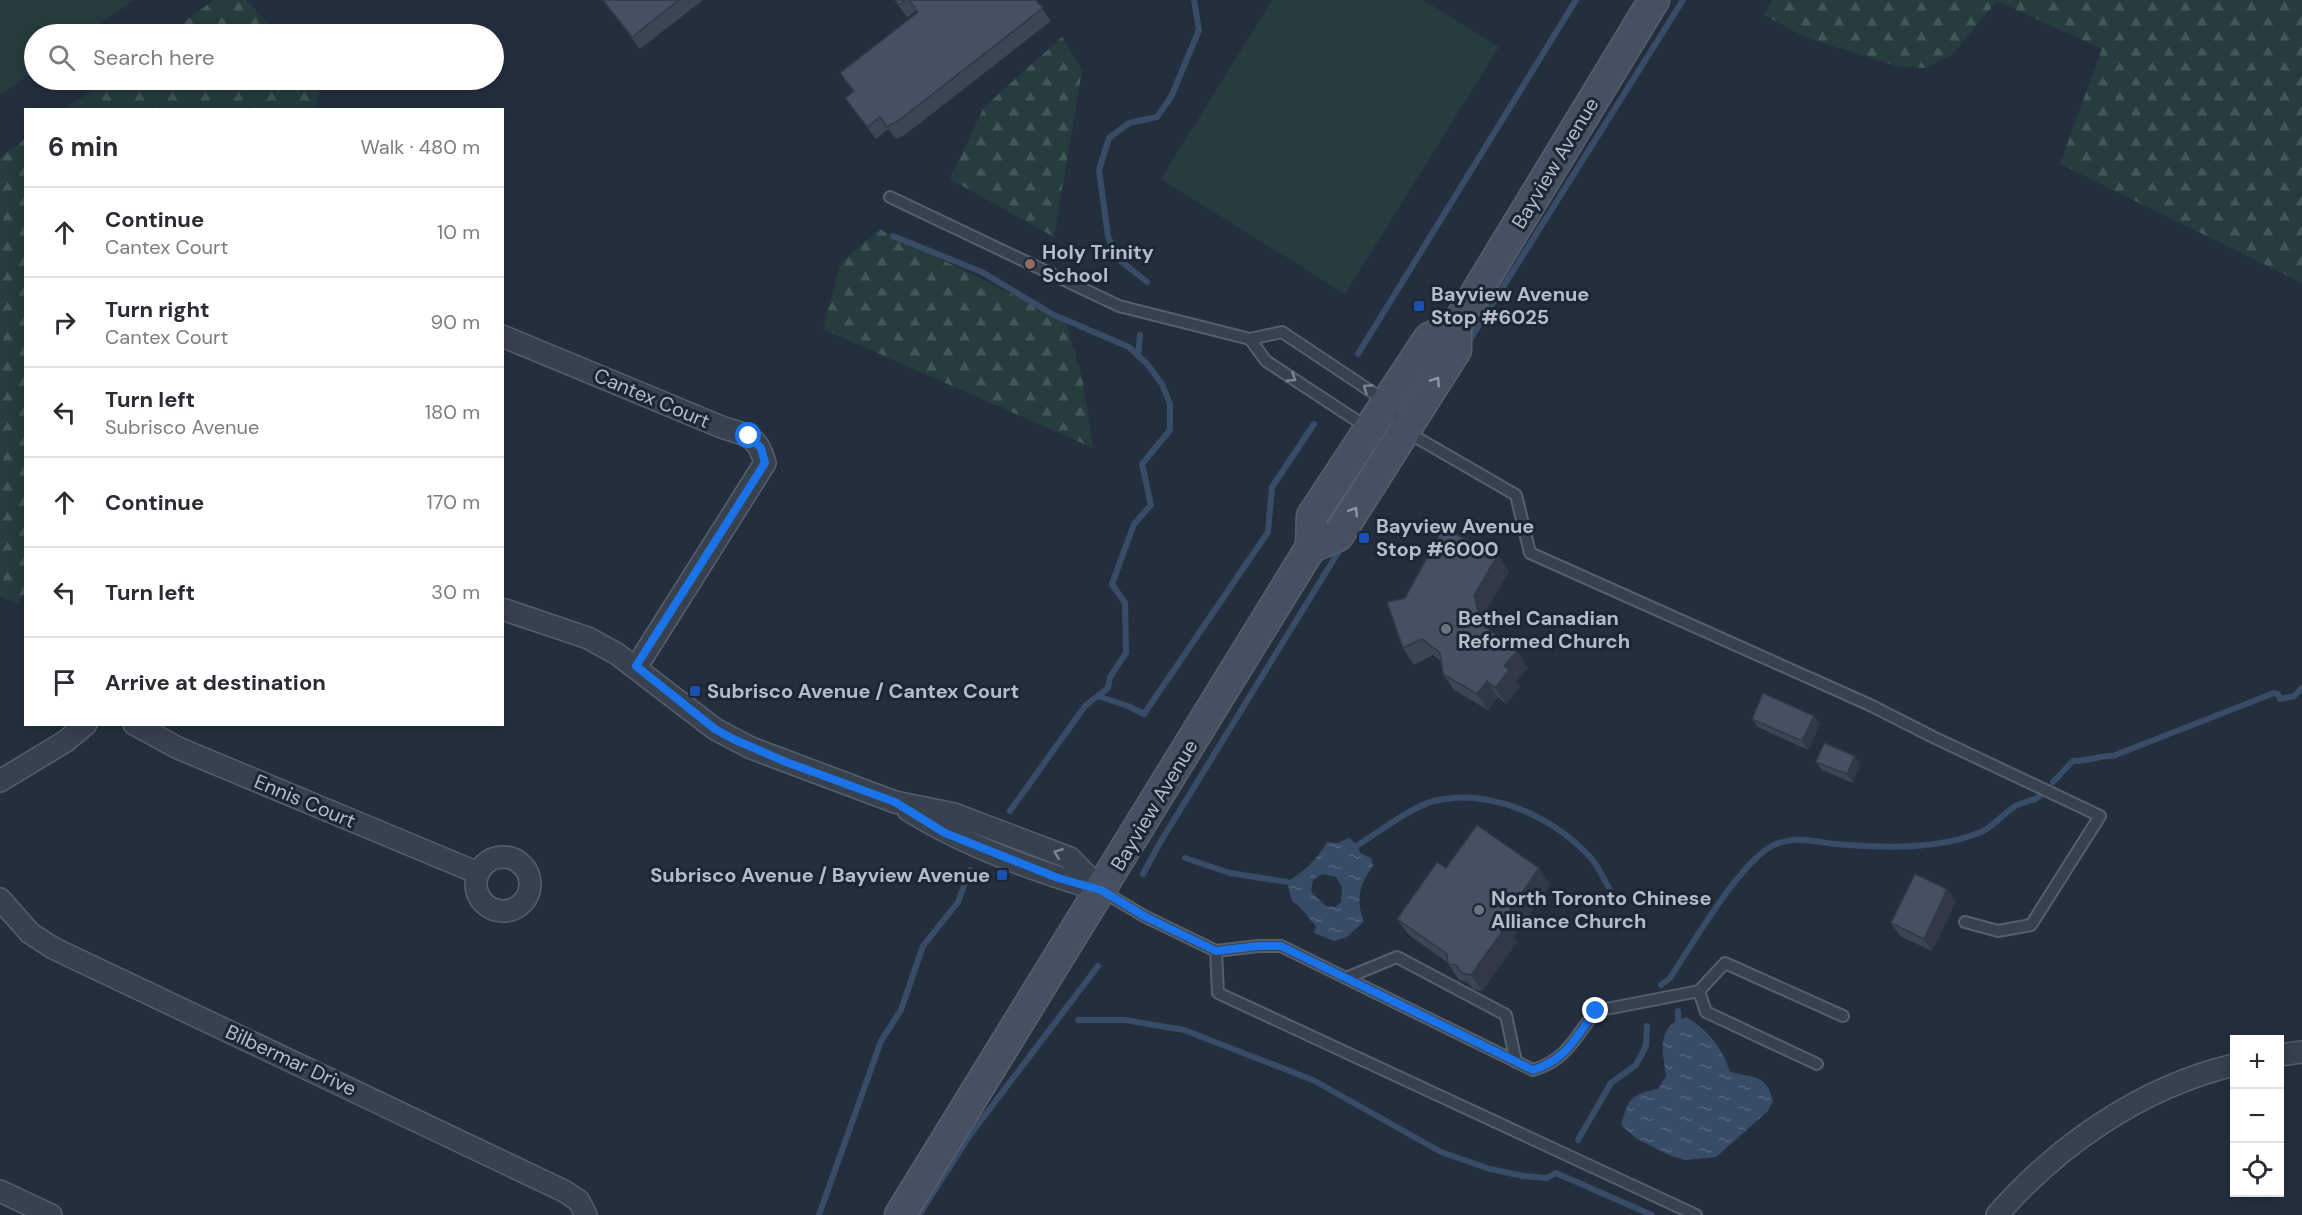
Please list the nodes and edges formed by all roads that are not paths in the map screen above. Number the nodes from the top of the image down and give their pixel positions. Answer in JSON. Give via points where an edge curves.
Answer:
{"nodes":[{"id":1,"x":1654,"y":0,"type":"edge"},
{"id":2,"x":890,"y":197,"type":"dead end"},
{"id":3,"x":504,"y":337,"type":"edge"},
{"id":4,"x":1250,"y":339,"type":"junction"},
{"id":5,"x":1387,"y":424,"type":"junction"},
{"id":6,"x":504,"y":610,"type":"edge"},
{"id":7,"x":636,"y":666,"type":"junction"},
{"id":8,"x":84,"y":726,"type":"edge"},
{"id":9,"x":138,"y":726,"type":"edge"},
{"id":10,"x":0,"y":782,"type":"edge"},
{"id":11,"x":478,"y":873,"type":"dead end"},
{"id":12,"x":1101,"y":890,"type":"junction"},
{"id":13,"x":0,"y":899,"type":"edge"},
{"id":14,"x":1965,"y":922,"type":"dead end"},
{"id":15,"x":1216,"y":951,"type":"junction"},
{"id":16,"x":1346,"y":978,"type":"junction"},
{"id":17,"x":1699,"y":991,"type":"junction"},
{"id":18,"x":1843,"y":1016,"type":"dead end"},
{"id":19,"x":2302,"y":1052,"type":"edge"},
{"id":20,"x":2284,"y":1054,"type":"edge"},
{"id":21,"x":1516,"y":1062,"type":"junction"},
{"id":22,"x":1817,"y":1064,"type":"dead end"},
{"id":23,"x":2230,"y":1067,"type":"edge"},
{"id":24,"x":0,"y":1191,"type":"edge"},
{"id":25,"x":51,"y":1215,"type":"edge"},
{"id":26,"x":586,"y":1215,"type":"edge"},
{"id":27,"x":900,"y":1215,"type":"edge"},
{"id":28,"x":1696,"y":1215,"type":"edge"},
{"id":29,"x":1997,"y":1215,"type":"edge"}],
"edges":[{"from":1,"to":5,"type":"main road","name":"Bayview Avenue","via":[[1456,326],[1429,338]]},
{"from":2,"to":4,"type":"lane","via":[[1119,306]]},
{"from":3,"to":7,"type":"street","name":"Cantex Court","via":[[749,436],[761,448],[765,463]]},
{"from":4,"to":5,"type":"lane","one_way":true,"via":[[1266,361]]},
{"from":5,"to":4,"type":"lane","one_way":true,"via":[[1282,332]]},
{"from":5,"to":12,"type":"main road","name":"Bayview Avenue","via":[[1338,536],[1311,546]]},
{"from":5,"to":14,"type":"lane","via":[[1516,495],[1530,553],[1870,705],[2100,816],[2031,925],[1998,932]]},
{"from":6,"to":7,"type":"street","via":[[588,639]]},
{"from":7,"to":12,"type":"street","via":[[733,739],[895,802],[945,833],[1058,878]]},
{"from":8,"to":10,"type":"street"},
{"from":9,"to":11,"type":"street","name":"Ennis Court","via":[[196,756]]},
{"from":12,"to":15,"type":"lane"},
{"from":12,"to":27,"type":"main road","name":"Bayview Avenue"},
{"from":13,"to":26,"type":"street","name":"Bilbermar Drive","via":[[30,933],[53,948],[564,1191],[579,1201]]},
{"from":15,"to":16,"type":"lane","via":[[1281,946]]},
{"from":15,"to":28,"type":"lane","via":[[1218,993]]},
{"from":16,"to":21,"type":"lane"},
{"from":16,"to":21,"type":"lane","via":[[1398,957],[1506,1015]]},
{"from":17,"to":18,"type":"lane","via":[[1725,963]]},
{"from":17,"to":21,"type":"lane","via":[[1596,1011],[1564,1054],[1551,1064],[1533,1070]]},
{"from":17,"to":22,"type":"lane","via":[[1706,1012]]},
{"from":19,"to":20,"type":"street"},
{"from":23,"to":29,"type":"street","via":[[2187,1080],[2112,1117],[2045,1166]]},
{"from":24,"to":25,"type":"street"}]}
